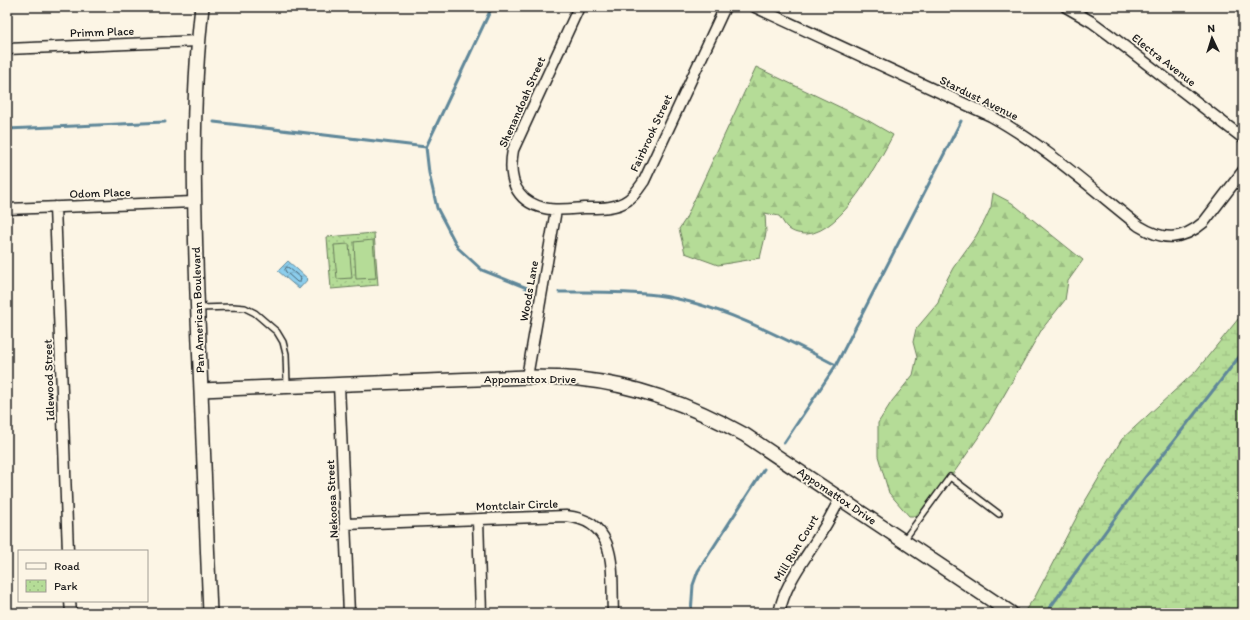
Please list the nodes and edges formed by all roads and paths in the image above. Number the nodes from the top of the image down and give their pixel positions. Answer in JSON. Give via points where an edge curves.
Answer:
{"nodes":[{"id":1,"x":202,"y":7,"type":"edge"},
{"id":2,"x":580,"y":7,"type":"edge"},
{"id":3,"x":725,"y":7,"type":"edge"},
{"id":4,"x":755,"y":7,"type":"edge"},
{"id":5,"x":1066,"y":7,"type":"edge"},
{"id":6,"x":198,"y":42,"type":"junction"},
{"id":7,"x":7,"y":49,"type":"edge"},
{"id":8,"x":1243,"y":138,"type":"edge"},
{"id":9,"x":1243,"y":171,"type":"edge"},
{"id":10,"x":194,"y":202,"type":"junction"},
{"id":11,"x":55,"y":208,"type":"junction"},
{"id":12,"x":7,"y":210,"type":"edge"},
{"id":13,"x":556,"y":210,"type":"junction"},
{"id":14,"x":198,"y":308,"type":"junction"},
{"id":15,"x":527,"y":377,"type":"junction"},
{"id":16,"x":339,"y":385,"type":"junction"},
{"id":17,"x":287,"y":387,"type":"junction"},
{"id":18,"x":201,"y":390,"type":"junction"},
{"id":19,"x":840,"y":499,"type":"junction"},
{"id":20,"x":999,"y":514,"type":"dead end"},
{"id":21,"x":478,"y":520,"type":"junction"},
{"id":22,"x":346,"y":524,"type":"junction"},
{"id":23,"x":904,"y":541,"type":"junction"},
{"id":24,"x":68,"y":550,"type":"edge"},
{"id":25,"x":70,"y":602,"type":"edge"},
{"id":26,"x":1008,"y":611,"type":"edge"},
{"id":27,"x":71,"y":613,"type":"edge"},
{"id":28,"x":210,"y":613,"type":"edge"},
{"id":29,"x":349,"y":613,"type":"edge"},
{"id":30,"x":481,"y":613,"type":"edge"},
{"id":31,"x":613,"y":613,"type":"edge"},
{"id":32,"x":779,"y":613,"type":"edge"}],
"edges":[{"from":1,"to":6,"type":"street","name":"Pan American Boulevard"},
{"from":2,"to":13,"type":"street","name":"Shenandoah Street","via":[[513,150],[510,163],[513,182],[522,196],[533,204]]},
{"from":3,"to":13,"type":"street","name":"Fairbrook Street","via":[[639,189],[628,200],[614,206]]},
{"from":4,"to":9,"type":"street","name":"Stardust Avenue","via":[[997,119],[1029,139],[1139,226],[1159,236],[1175,237],[1190,232],[1204,222]]},
{"from":5,"to":8,"type":"street","name":"Electra Avenue","via":[[1111,36]]},
{"from":6,"to":7,"type":"street","name":"Primm Place"},
{"from":6,"to":10,"type":"street","name":"Pan American Boulevard"},
{"from":10,"to":11,"type":"street","name":"Odom Place"},
{"from":10,"to":14,"type":"street","name":"Pan American Boulevard"},
{"from":11,"to":12,"type":"street","name":"Odom Place"},
{"from":11,"to":24,"type":"street","name":"Idlewood Street"},
{"from":13,"to":15,"type":"street","name":"Woods Lane"},
{"from":14,"to":17,"type":"lane","via":[[233,306],[256,313],[277,332],[283,342]]},
{"from":14,"to":18,"type":"street","name":"Pan American Boulevard"},
{"from":15,"to":16,"type":"street","name":"Appomattox Drive"},
{"from":15,"to":19,"type":"street","name":"Appomattox Drive","via":[[605,382],[646,391],[684,405],[715,418],[745,435]]},
{"from":16,"to":17,"type":"street","name":"Appomattox Drive"},
{"from":16,"to":22,"type":"street","name":"Nekoosa Street"},
{"from":17,"to":18,"type":"street","name":"Appomattox Drive"},
{"from":18,"to":28,"type":"street","name":"Pan American Boulevard"},
{"from":19,"to":23,"type":"street","name":"Appomattox Drive"},
{"from":19,"to":32,"type":"street","name":"Mill Run Court","via":[[789,582]]},
{"from":20,"to":23,"type":"lane","via":[[950,477]]},
{"from":21,"to":22,"type":"street","name":"Montclair Circle"},
{"from":21,"to":30,"type":"street"},
{"from":21,"to":31,"type":"street","name":"Montclair Circle","via":[[566,516],[591,523],[602,533],[609,546]]},
{"from":22,"to":29,"type":"street","name":"Nekoosa Street"},
{"from":23,"to":26,"type":"street","name":"Appomattox Drive"},
{"from":25,"to":27,"type":"street"}]}
